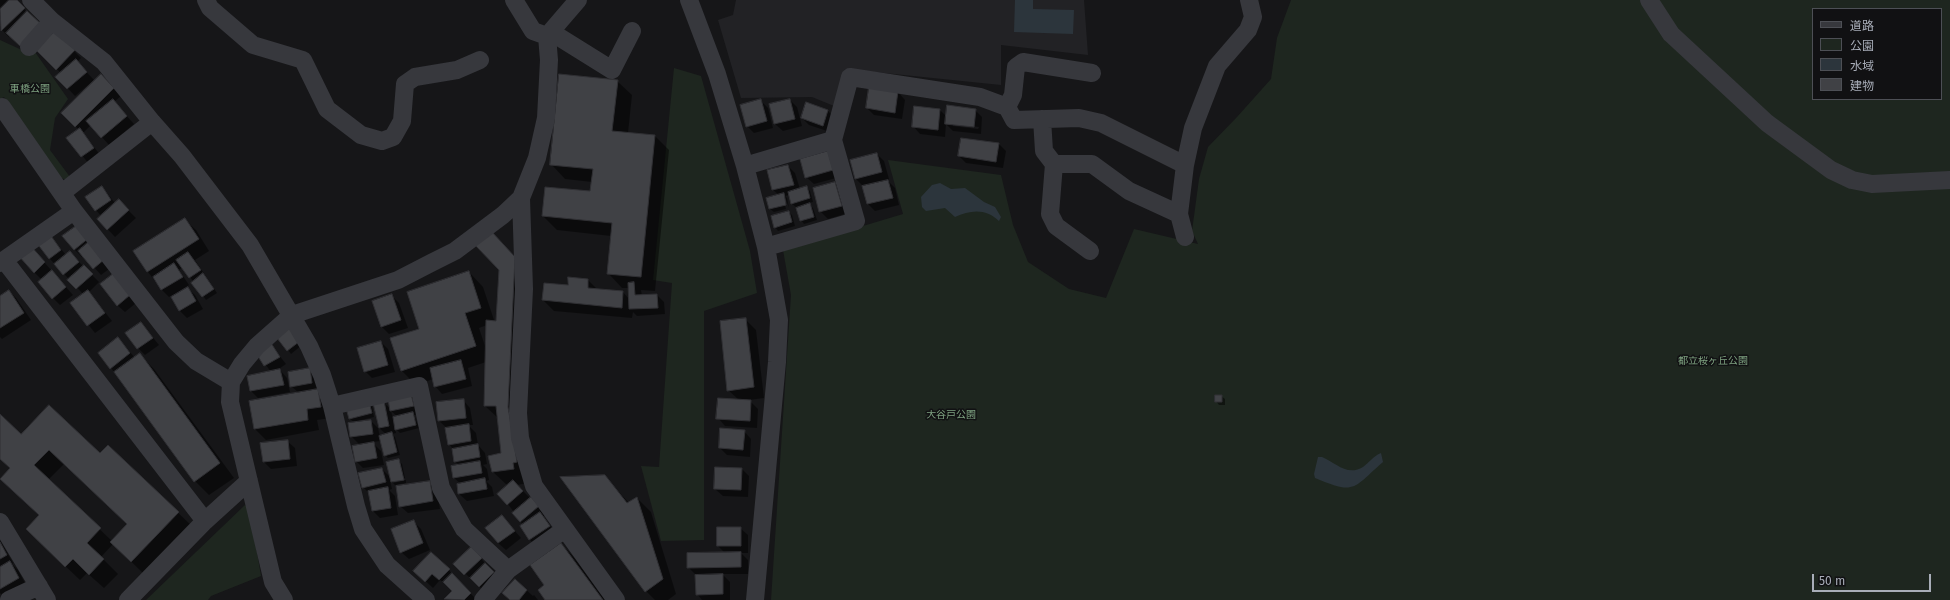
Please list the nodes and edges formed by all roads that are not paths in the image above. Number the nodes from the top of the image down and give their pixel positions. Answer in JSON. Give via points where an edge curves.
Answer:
{"nodes":[{"id":1,"x":31,"y":0,"type":"edge"},
{"id":2,"x":206,"y":0,"type":"edge"},
{"id":3,"x":514,"y":0,"type":"edge"},
{"id":4,"x":578,"y":0,"type":"edge"},
{"id":5,"x":689,"y":0,"type":"edge"},
{"id":6,"x":1250,"y":0,"type":"edge"},
{"id":7,"x":1649,"y":0,"type":"edge"},
{"id":8,"x":52,"y":21,"type":"junction"},
{"id":9,"x":632,"y":31,"type":"dead end"},
{"id":10,"x":549,"y":34,"type":"junction"},
{"id":11,"x":29,"y":47,"type":"dead end"},
{"id":12,"x":480,"y":60,"type":"dead end"},
{"id":13,"x":1092,"y":73,"type":"dead end"},
{"id":14,"x":1007,"y":107,"type":"junction"},
{"id":15,"x":0,"y":108,"type":"edge"},
{"id":16,"x":1042,"y":120,"type":"junction"},
{"id":17,"x":152,"y":122,"type":"junction"},
{"id":18,"x":833,"y":140,"type":"junction"},
{"id":19,"x":1054,"y":164,"type":"junction"},
{"id":20,"x":1185,"y":165,"type":"junction"},
{"id":21,"x":745,"y":166,"type":"junction"},
{"id":22,"x":1950,"y":180,"type":"edge"},
{"id":23,"x":63,"y":192,"type":"junction"},
{"id":24,"x":521,"y":198,"type":"junction"},
{"id":25,"x":74,"y":211,"type":"junction"},
{"id":26,"x":1179,"y":214,"type":"junction"},
{"id":27,"x":1185,"y":237,"type":"dead end"},
{"id":28,"x":766,"y":247,"type":"junction"},
{"id":29,"x":1090,"y":251,"type":"dead end"},
{"id":30,"x":2,"y":261,"type":"edge"},
{"id":31,"x":292,"y":315,"type":"junction"},
{"id":32,"x":231,"y":382,"type":"junction"},
{"id":33,"x":332,"y":406,"type":"junction"},
{"id":34,"x":249,"y":481,"type":"junction"},
{"id":35,"x":205,"y":521,"type":"junction"},
{"id":36,"x":0,"y":522,"type":"edge"},
{"id":37,"x":565,"y":529,"type":"junction"},
{"id":38,"x":508,"y":570,"type":"junction"},
{"id":39,"x":43,"y":593,"type":"edge"},
{"id":40,"x":9,"y":600,"type":"edge"},
{"id":41,"x":128,"y":600,"type":"edge"},
{"id":42,"x":284,"y":600,"type":"edge"},
{"id":43,"x":426,"y":600,"type":"edge"},
{"id":44,"x":483,"y":600,"type":"edge"},
{"id":45,"x":616,"y":600,"type":"edge"},
{"id":46,"x":755,"y":600,"type":"edge"}],
"edges":[{"from":1,"to":8,"type":"street"},
{"from":2,"to":12,"type":"street","via":[[210,8],[253,45],[303,60],[328,109],[361,135],[382,141],[393,137],[402,121],[405,84],[415,76],[457,70]]},
{"from":3,"to":10,"type":"street","via":[[533,31]]},
{"from":4,"to":10,"type":"street"},
{"from":5,"to":21,"type":"street"},
{"from":6,"to":20,"type":"street","via":[[1252,18],[1248,30],[1217,66],[1193,128]]},
{"from":7,"to":22,"type":"street","via":[[1670,34],[1767,123],[1831,170],[1852,180],[1872,184]]},
{"from":8,"to":11,"type":"street"},
{"from":8,"to":17,"type":"street","via":[[104,62]]},
{"from":9,"to":10,"type":"street","via":[[612,70]]},
{"from":10,"to":24,"type":"street","via":[[546,118],[537,158]]},
{"from":13,"to":14,"type":"street","via":[[1023,62],[1016,67],[1013,95]]},
{"from":14,"to":16,"type":"street","via":[[1014,120]]},
{"from":14,"to":18,"type":"street","via":[[980,97],[850,77]]},
{"from":15,"to":23,"type":"street","via":[[2,107]]},
{"from":16,"to":19,"type":"street","via":[[1044,151]]},
{"from":16,"to":20,"type":"street","via":[[1079,118],[1101,124]]},
{"from":17,"to":23,"type":"street"},
{"from":17,"to":31,"type":"street","via":[[182,156],[250,245]]},
{"from":18,"to":21,"type":"street"},
{"from":18,"to":28,"type":"street","via":[[856,220]]},
{"from":19,"to":26,"type":"street","via":[[1092,164],[1129,191]]},
{"from":19,"to":29,"type":"street","via":[[1050,214],[1056,226]]},
{"from":20,"to":26,"type":"street"},
{"from":21,"to":28,"type":"street"},
{"from":23,"to":25,"type":"street"},
{"from":24,"to":31,"type":"street","via":[[455,251],[398,280]]},
{"from":24,"to":37,"type":"street","via":[[524,289],[518,413],[520,438],[534,486]]},
{"from":25,"to":30,"type":"street"},
{"from":25,"to":32,"type":"street","via":[[176,342],[196,360]]},
{"from":26,"to":27,"type":"street"},
{"from":28,"to":46,"type":"street","via":[[779,320]]},
{"from":30,"to":35,"type":"street"},
{"from":31,"to":32,"type":"street","via":[[256,346]]},
{"from":31,"to":33,"type":"street","via":[[322,375]]},
{"from":32,"to":34,"type":"street","via":[[230,402]]},
{"from":33,"to":38,"type":"street","via":[[419,386],[441,488],[464,529]]},
{"from":33,"to":43,"type":"street","via":[[354,499],[364,529],[387,565]]},
{"from":34,"to":35,"type":"street"},
{"from":34,"to":42,"type":"street","via":[[273,582]]},
{"from":35,"to":41,"type":"street"},
{"from":36,"to":39,"type":"street"},
{"from":37,"to":38,"type":"street"},
{"from":37,"to":45,"type":"street"},
{"from":38,"to":44,"type":"street"},
{"from":39,"to":40,"type":"street"}]}
